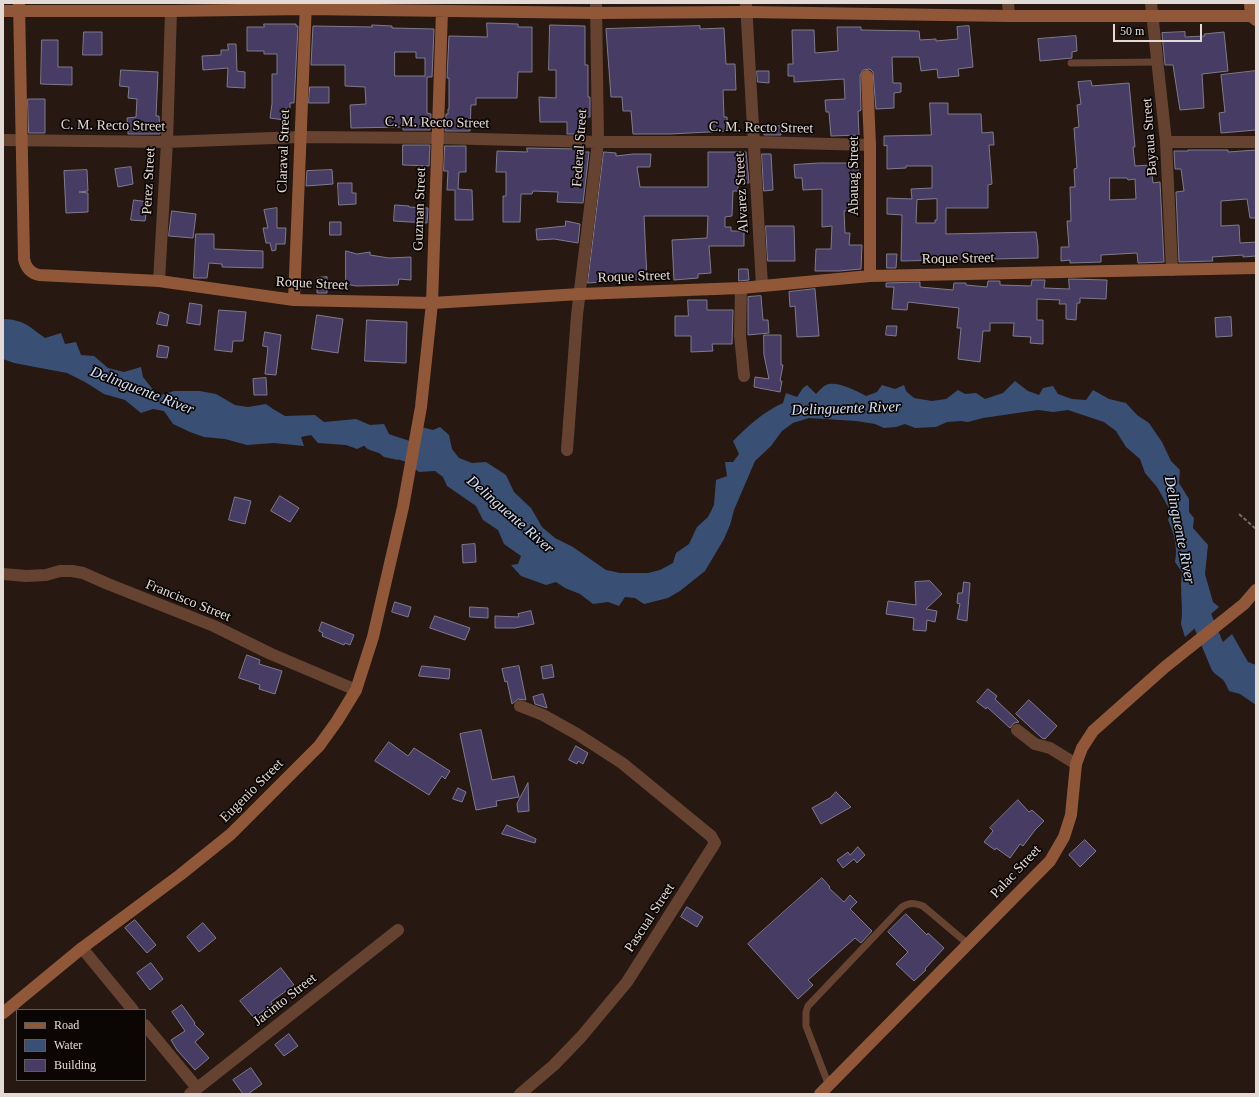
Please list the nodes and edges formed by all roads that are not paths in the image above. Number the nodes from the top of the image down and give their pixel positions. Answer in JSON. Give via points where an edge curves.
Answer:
{"nodes":[{"id":1,"x":1008,"y":3,"type":"edge"},
{"id":2,"x":1151,"y":3,"type":"edge"},
{"id":3,"x":1250,"y":3,"type":"edge"},
{"id":4,"x":305,"y":6,"type":"edge"},
{"id":5,"x":19,"y":7,"type":"edge"},
{"id":6,"x":596,"y":8,"type":"edge"},
{"id":7,"x":746,"y":8,"type":"edge"},
{"id":8,"x":865,"y":9,"type":"edge"},
{"id":9,"x":3,"y":11,"type":"edge"},
{"id":10,"x":171,"y":11,"type":"junction"},
{"id":11,"x":442,"y":11,"type":"junction"},
{"id":12,"x":1009,"y":16,"type":"junction"},
{"id":13,"x":1152,"y":16,"type":"junction"},
{"id":14,"x":1254,"y":17,"type":"edge"},
{"id":15,"x":1158,"y":62,"type":"junction"},
{"id":16,"x":1071,"y":63,"type":"dead end"},
{"id":17,"x":867,"y":76,"type":"dead end"},
{"id":18,"x":300,"y":137,"type":"junction"},
{"id":19,"x":438,"y":138,"type":"junction"},
{"id":20,"x":3,"y":140,"type":"edge"},
{"id":21,"x":21,"y":140,"type":"junction"},
{"id":22,"x":167,"y":142,"type":"junction"},
{"id":23,"x":598,"y":142,"type":"junction"},
{"id":24,"x":754,"y":142,"type":"junction"},
{"id":25,"x":1166,"y":142,"type":"junction"},
{"id":26,"x":1256,"y":142,"type":"edge"},
{"id":27,"x":870,"y":145,"type":"junction"},
{"id":28,"x":1256,"y":268,"type":"edge"},
{"id":29,"x":1172,"y":270,"type":"junction"},
{"id":30,"x":870,"y":276,"type":"junction"},
{"id":31,"x":159,"y":281,"type":"junction"},
{"id":32,"x":762,"y":286,"type":"junction"},
{"id":33,"x":741,"y":288,"type":"junction"},
{"id":34,"x":580,"y":294,"type":"junction"},
{"id":35,"x":294,"y":300,"type":"junction"},
{"id":36,"x":432,"y":303,"type":"junction"},
{"id":37,"x":744,"y":376,"type":"dead end"},
{"id":38,"x":567,"y":450,"type":"dead end"},
{"id":39,"x":403,"y":507,"type":"joint"},
{"id":40,"x":3,"y":574,"type":"edge"},
{"id":41,"x":1256,"y":590,"type":"edge"},
{"id":42,"x":356,"y":690,"type":"junction"},
{"id":43,"x":520,"y":706,"type":"dead end"},
{"id":44,"x":1017,"y":730,"type":"dead end"},
{"id":45,"x":1076,"y":764,"type":"junction"},
{"id":46,"x":398,"y":930,"type":"dead end"},
{"id":47,"x":968,"y":944,"type":"junction"},
{"id":48,"x":82,"y":948,"type":"junction"},
{"id":49,"x":132,"y":1009,"type":"edge"},
{"id":50,"x":3,"y":1013,"type":"edge"},
{"id":51,"x":146,"y":1026,"type":"edge"},
{"id":52,"x":824,"y":1090,"type":"edge"},
{"id":53,"x":194,"y":1091,"type":"edge"},
{"id":54,"x":520,"y":1094,"type":"edge"}],
"edges":[{"from":1,"to":12,"type":"street"},
{"from":2,"to":13,"type":"street","name":"Bayaua Street"},
{"from":3,"to":14,"type":"street"},
{"from":4,"to":10,"type":"street"},
{"from":4,"to":11,"type":"street"},
{"from":4,"to":18,"type":"street","name":"Claraval Street"},
{"from":5,"to":9,"type":"street"},
{"from":5,"to":10,"type":"street"},
{"from":5,"to":21,"type":"street"},
{"from":6,"to":7,"type":"street"},
{"from":6,"to":11,"type":"street"},
{"from":6,"to":23,"type":"street","name":"Federal Street"},
{"from":7,"to":8,"type":"street"},
{"from":7,"to":24,"type":"street","name":"Alvarez Street"},
{"from":8,"to":12,"type":"street"},
{"from":10,"to":22,"type":"street","name":"Perez Street"},
{"from":11,"to":19,"type":"street","name":"Guzman Street"},
{"from":12,"to":13,"type":"street"},
{"from":13,"to":14,"type":"street"},
{"from":13,"to":15,"type":"street","name":"Bayaua Street"},
{"from":15,"to":16,"type":"lane"},
{"from":15,"to":25,"type":"street","name":"Bayaua Street"},
{"from":17,"to":27,"type":"street","name":"Abauag Street"},
{"from":18,"to":19,"type":"street","name":"C. M. Recto Street"},
{"from":18,"to":22,"type":"street","name":"C. M. Recto Street"},
{"from":18,"to":35,"type":"street","name":"Claraval Street"},
{"from":19,"to":23,"type":"street","name":"C. M. Recto Street"},
{"from":19,"to":36,"type":"street","name":"Guzman Street"},
{"from":20,"to":21,"type":"street","name":"C. M. Recto Street"},
{"from":21,"to":22,"type":"street","name":"C. M. Recto Street"},
{"from":21,"to":31,"type":"street","name":"Roque Street","via":[[24,259],[28,270],[39,275]]},
{"from":22,"to":31,"type":"street","name":"Perez Street"},
{"from":23,"to":24,"type":"street","name":"C. M. Recto Street"},
{"from":23,"to":34,"type":"street","name":"Federal Street"},
{"from":24,"to":27,"type":"street","name":"C. M. Recto Street"},
{"from":24,"to":32,"type":"street","name":"Alvarez Street"},
{"from":25,"to":26,"type":"street"},
{"from":25,"to":29,"type":"street","name":"Bayaua Street"},
{"from":27,"to":30,"type":"street","name":"Abauag Street"},
{"from":28,"to":29,"type":"street","name":"Roque Street"},
{"from":29,"to":30,"type":"street","name":"Roque Street"},
{"from":30,"to":32,"type":"street","name":"Roque Street"},
{"from":31,"to":35,"type":"street","name":"Roque Street"},
{"from":32,"to":33,"type":"street","name":"Roque Street"},
{"from":33,"to":34,"type":"street","name":"Roque Street"},
{"from":33,"to":37,"type":"street","via":[[740,335]]},
{"from":34,"to":36,"type":"street","name":"Roque Street"},
{"from":34,"to":38,"type":"street","name":"Federal Street"},
{"from":35,"to":36,"type":"street","name":"Roque Street"},
{"from":36,"to":39,"type":"street","name":"Guzman Street","via":[[421,407]]},
{"from":39,"to":42,"type":"street","name":"Eugenio Street","via":[[373,637]]},
{"from":40,"to":42,"type":"street","name":"Francisco Street","via":[[26,576],[72,571],[83,573],[214,626],[271,654]]},
{"from":41,"to":45,"type":"street","name":"Palac Street","via":[[1244,604],[1165,667],[1093,731]]},
{"from":42,"to":48,"type":"street","name":"Eugenio Street","via":[[319,746],[231,834]]},
{"from":43,"to":54,"type":"street","name":"Pascual Street","via":[[543,715],[622,763],[712,836],[715,843],[627,982],[581,1037],[554,1065]]},
{"from":44,"to":45,"type":"street","via":[[1035,744],[1050,748]]},
{"from":45,"to":47,"type":"street","name":"Palac Street","via":[[1071,815],[1064,837],[1050,861]]},
{"from":46,"to":53,"type":"street","name":"Jacinto Street"},
{"from":47,"to":52,"type":"street","name":"Palac Street"},
{"from":47,"to":52,"type":"lane","via":[[923,906],[908,903],[902,907],[808,1006],[806,1026]]},
{"from":48,"to":49,"type":"street"},
{"from":48,"to":50,"type":"street","name":"Eugenio Street"},
{"from":51,"to":53,"type":"street"}]}
